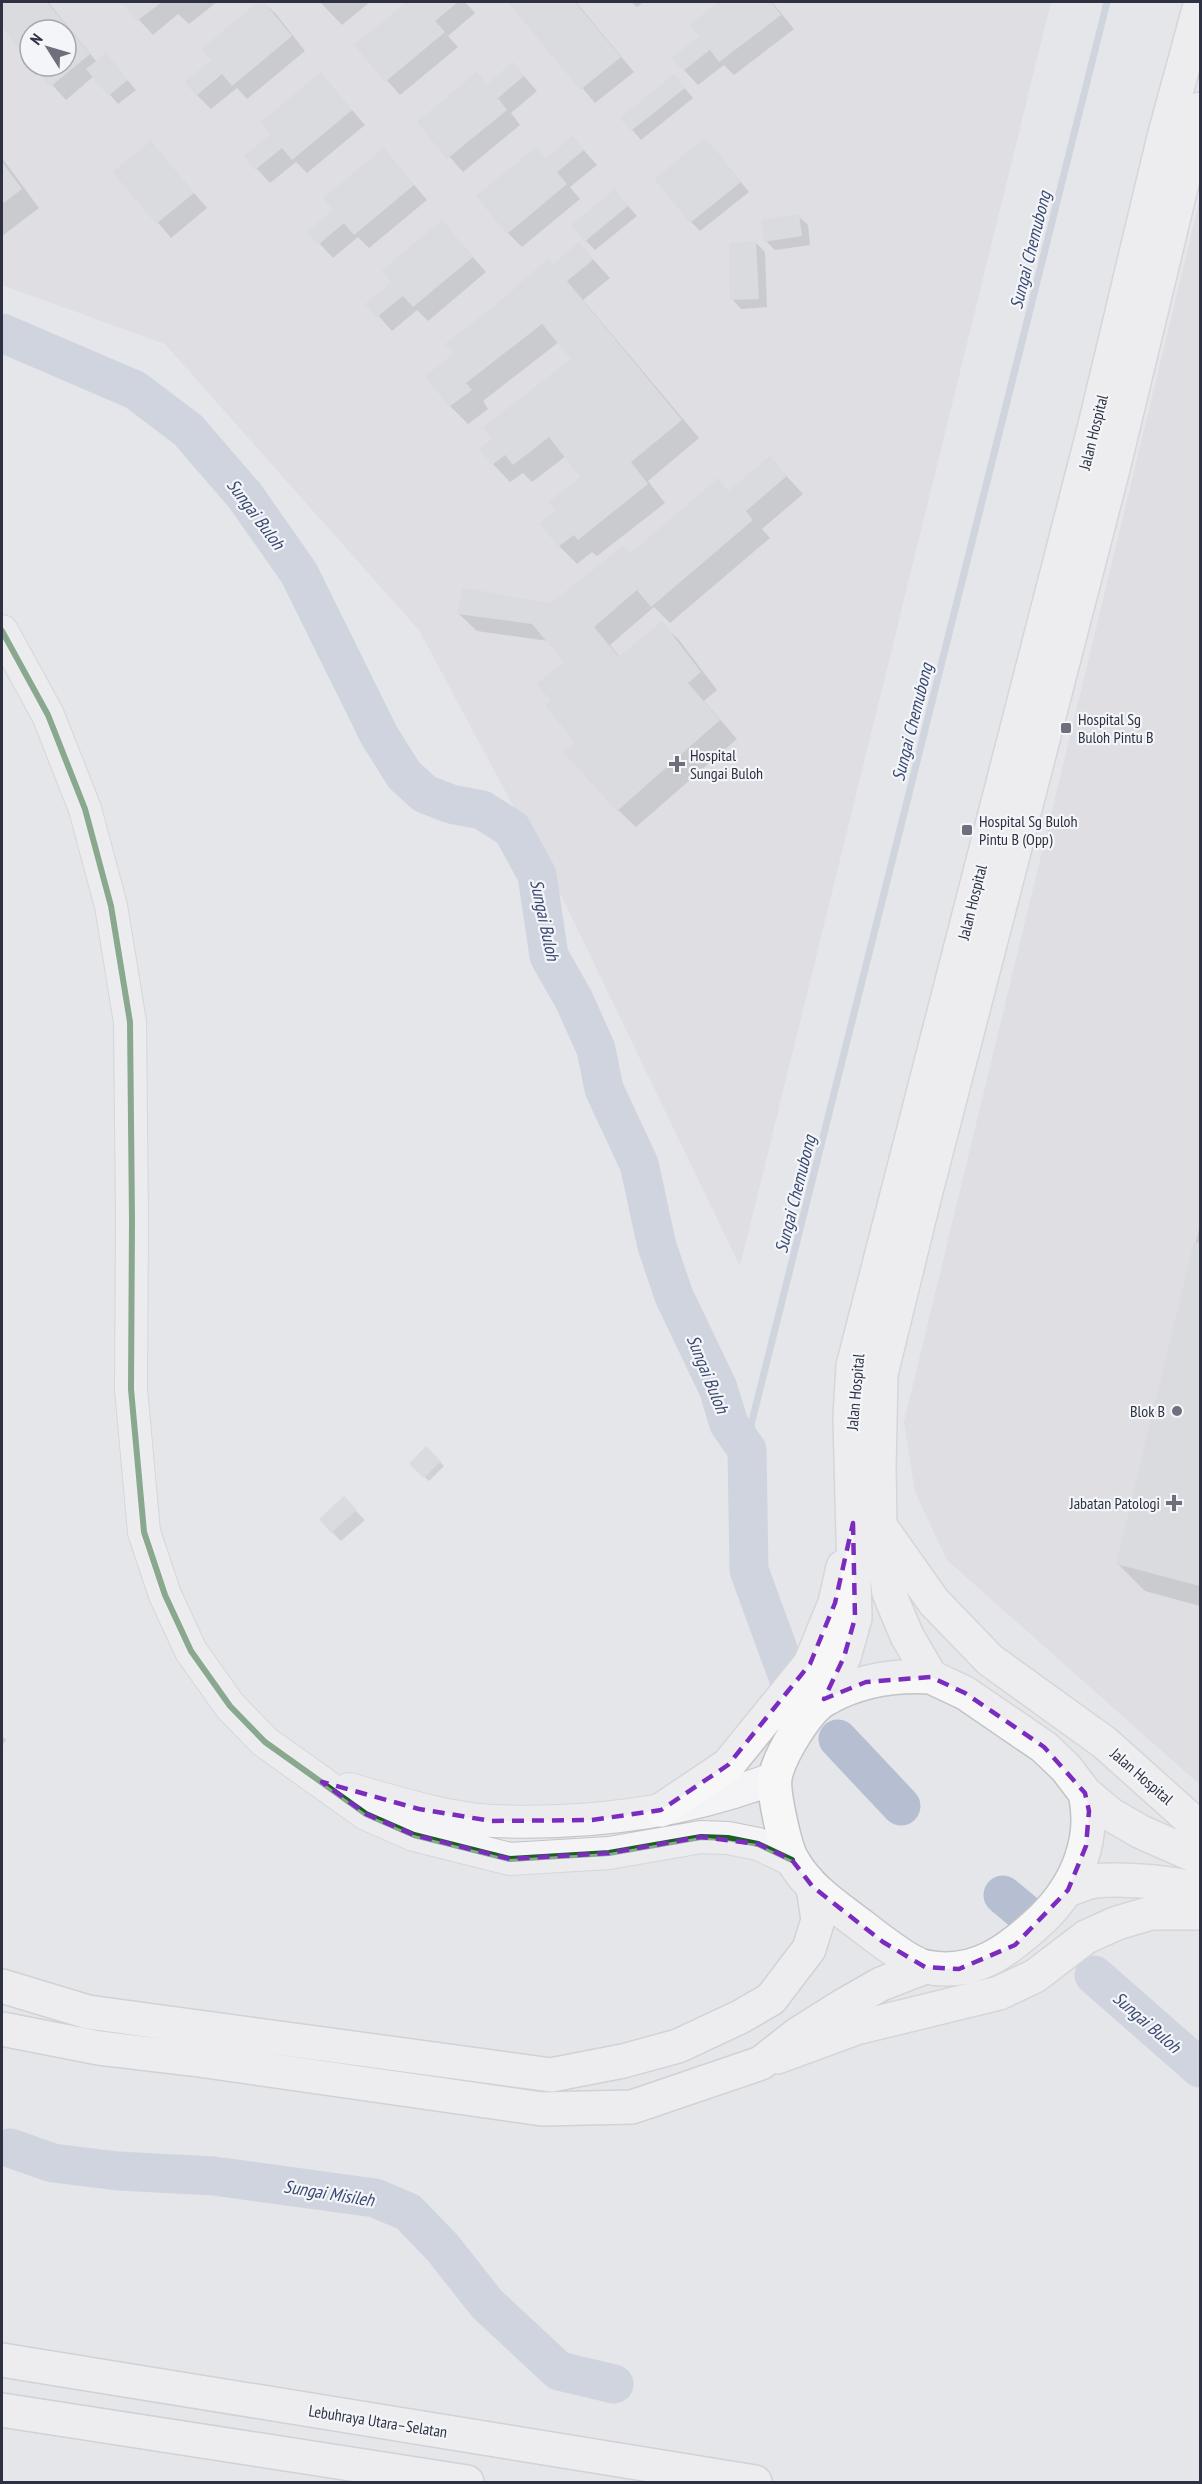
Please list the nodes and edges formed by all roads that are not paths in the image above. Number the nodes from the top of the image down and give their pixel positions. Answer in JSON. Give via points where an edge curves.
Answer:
{"nodes":[{"id":1,"x":1200,"y":5,"type":"edge"},
{"id":2,"x":1200,"y":109,"type":"edge"},
{"id":3,"x":2,"y":631,"type":"edge"},
{"id":4,"x":866,"y":1525,"type":"junction"},
{"id":5,"x":931,"y":1677,"type":"junction"},
{"id":6,"x":965,"y":1694,"type":"junction"},
{"id":7,"x":824,"y":1699,"type":"junction"},
{"id":8,"x":1066,"y":1716,"type":"junction"},
{"id":9,"x":776,"y":1778,"type":"junction"},
{"id":10,"x":322,"y":1782,"type":"junction"},
{"id":11,"x":1085,"y":1793,"type":"junction"},
{"id":12,"x":661,"y":1810,"type":"junction"},
{"id":13,"x":1200,"y":1828,"type":"edge"},
{"id":14,"x":1200,"y":1858,"type":"edge"},
{"id":15,"x":792,"y":1860,"type":"junction"},
{"id":16,"x":813,"y":1887,"type":"junction"},
{"id":17,"x":1068,"y":1890,"type":"junction"},
{"id":18,"x":1200,"y":1891,"type":"edge"},
{"id":19,"x":1200,"y":1913,"type":"edge"},
{"id":20,"x":925,"y":1967,"type":"junction"},
{"id":21,"x":2,"y":1986,"type":"edge"},
{"id":22,"x":2,"y":2029,"type":"edge"},
{"id":23,"x":761,"y":2063,"type":"junction"},
{"id":24,"x":2,"y":2354,"type":"edge"},
{"id":25,"x":2,"y":2360,"type":"edge"},
{"id":26,"x":78,"y":2372,"type":"junction"},
{"id":27,"x":2,"y":2410,"type":"edge"},
{"id":28,"x":468,"y":2482,"type":"edge"},
{"id":29,"x":755,"y":2482,"type":"edge"}],
"edges":[{"from":1,"to":4,"type":"main road","name":"Jalan Hospital","via":[[853,1366],[850,1417]]},
{"from":2,"to":4,"type":"main road","name":"Jalan Hospital","via":[[1113,469],[882,1374]]},
{"from":3,"to":10,"type":"street","via":[[48,715],[85,809],[111,906],[130,1022],[131,1389],[144,1532],[165,1595],[191,1651],[230,1706],[265,1742]]},
{"from":4,"to":5,"type":"main road","name":"Jalan Hospital","via":[[907,1636]]},
{"from":4,"to":7,"type":"main road","name":"Jalan Hospital","via":[[855,1618],[844,1657]]},
{"from":4,"to":8,"type":"main road","name":"Jalan Hospital","via":[[990,1660]]},
{"from":4,"to":12,"type":"main road","via":[[810,1664],[728,1766]]},
{"from":5,"to":6,"type":"main road"},
{"from":5,"to":7,"type":"main road","via":[[866,1682]]},
{"from":6,"to":8,"type":"main road","via":[[992,1694]]},
{"from":6,"to":11,"type":"main road","via":[[1044,1746]]},
{"from":7,"to":9,"type":"main road","via":[[792,1737]]},
{"from":8,"to":13,"type":"main road","name":"Jalan Hospital","via":[[1105,1743]]},
{"from":9,"to":12,"type":"street","via":[[723,1796]]},
{"from":9,"to":15,"type":"main road","via":[[777,1807]]},
{"from":10,"to":12,"type":"street","via":[[419,1809],[491,1821],[592,1820]]},
{"from":10,"to":15,"type":"street","via":[[366,1814],[414,1835],[510,1859],[609,1853],[700,1837],[758,1844]]},
{"from":11,"to":14,"type":"main road","via":[[1110,1815]]},
{"from":11,"to":17,"type":"main road","via":[[1089,1811],[1086,1846]]},
{"from":15,"to":16,"type":"main road"},
{"from":16,"to":20,"type":"main road","via":[[882,1942]]},
{"from":16,"to":21,"type":"main road","via":[[818,1920],[809,1949],[771,1999],[678,2046],[551,2075],[88,2012]]},
{"from":17,"to":18,"type":"main road","via":[[1110,1880],[1172,1883]]},
{"from":17,"to":20,"type":"main road","via":[[1005,1951],[959,1969]]},
{"from":19,"to":23,"type":"main road","via":[[1151,1913],[1117,1923],[1086,1937],[1035,1976],[999,1993],[856,2028]]},
{"from":20,"to":23,"type":"main road","via":[[881,1984],[844,2005]]},
{"from":22,"to":23,"type":"main road","via":[[99,2048],[542,2109],[632,2107]]},
{"from":24,"to":26,"type":"main road"},
{"from":25,"to":26,"type":"main road","name":"Lebuhraya Utara–Selatan"},
{"from":26,"to":29,"type":"main road","name":"Lebuhraya Utara–Selatan"},
{"from":27,"to":28,"type":"main road"}]}
